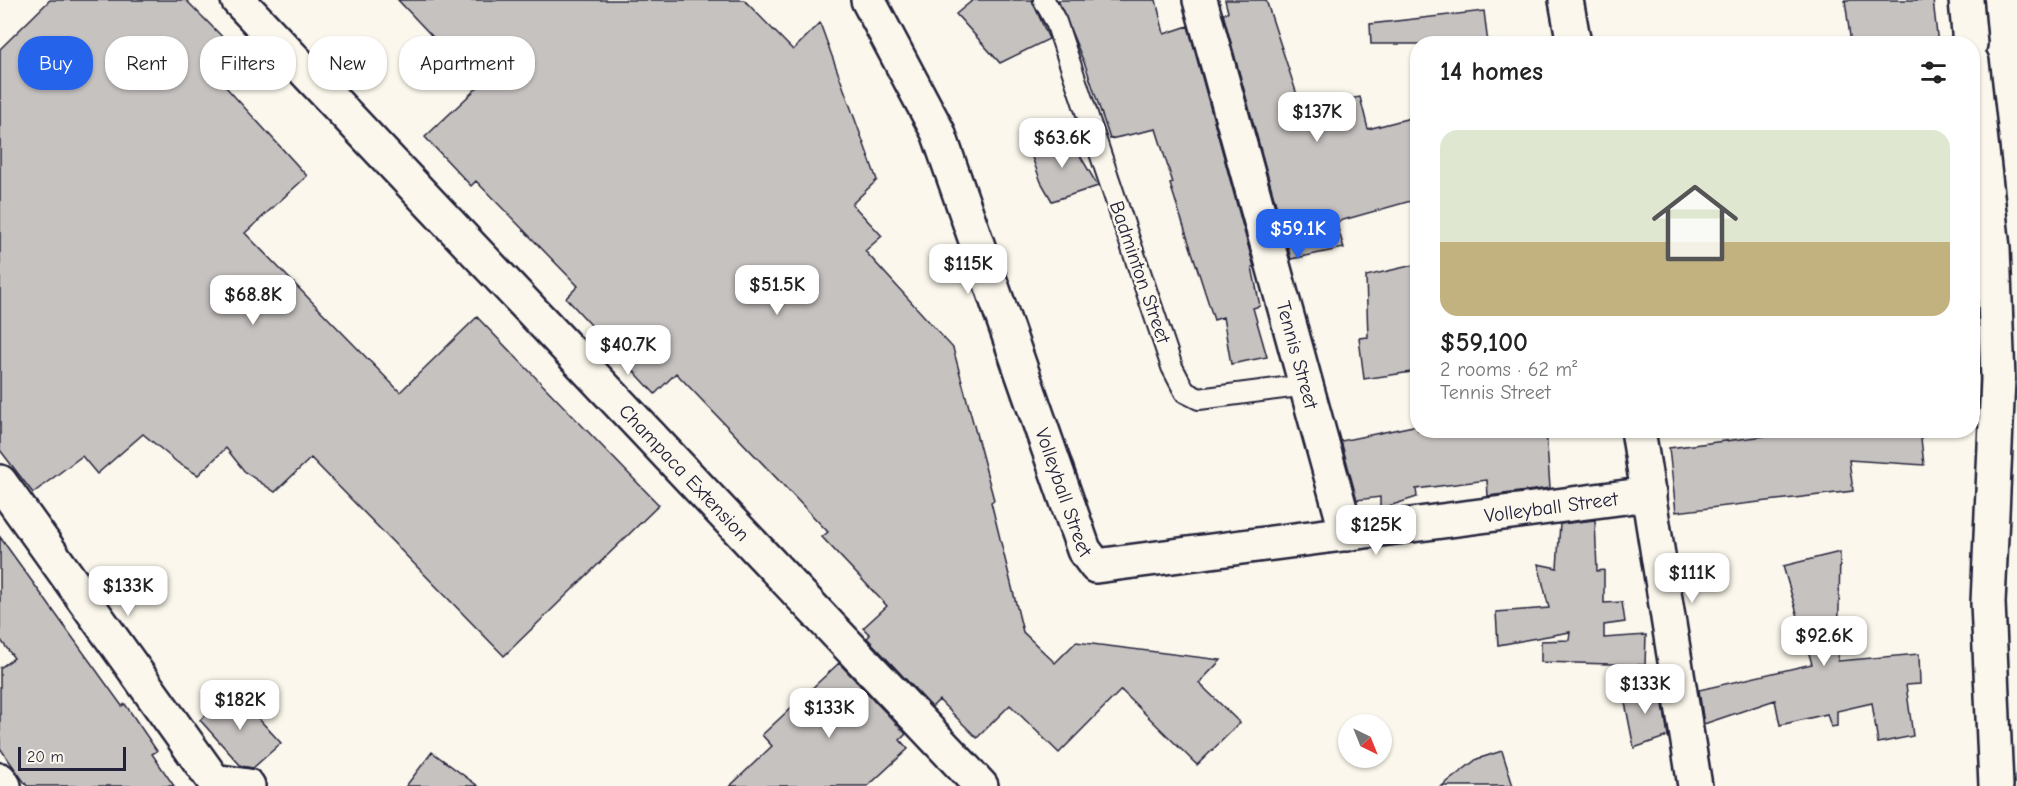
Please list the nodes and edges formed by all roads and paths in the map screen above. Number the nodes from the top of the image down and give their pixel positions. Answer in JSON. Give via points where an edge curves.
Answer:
{"nodes":[{"id":1,"x":238,"y":0,"type":"edge"},
{"id":2,"x":868,"y":0,"type":"edge"},
{"id":3,"x":1044,"y":0,"type":"edge"},
{"id":4,"x":1200,"y":0,"type":"edge"},
{"id":5,"x":1566,"y":0,"type":"edge"},
{"id":6,"x":1966,"y":0,"type":"edge"},
{"id":7,"x":1573,"y":36,"type":"edge"},
{"id":8,"x":1969,"y":36,"type":"edge"},
{"id":9,"x":1980,"y":129,"type":"edge"},
{"id":10,"x":1994,"y":247,"type":"edge"},
{"id":11,"x":1307,"y":385,"type":"junction"},
{"id":12,"x":1639,"y":438,"type":"edge"},
{"id":13,"x":0,"y":482,"type":"edge"},
{"id":14,"x":1649,"y":494,"type":"junction"},
{"id":15,"x":2005,"y":532,"type":"edge"},
{"id":16,"x":1347,"y":534,"type":"junction"},
{"id":17,"x":0,"y":780,"type":"edge"},
{"id":18,"x":4,"y":786,"type":"edge"},
{"id":19,"x":248,"y":786,"type":"edge"},
{"id":20,"x":981,"y":786,"type":"edge"},
{"id":21,"x":1695,"y":786,"type":"edge"},
{"id":22,"x":1996,"y":786,"type":"edge"}],
"edges":[{"from":1,"to":20,"type":"street","name":"Champaca Extension"},
{"from":2,"to":16,"type":"street","name":"Volleyball Street","via":[[938,132],[1084,550],[1096,566]]},
{"from":3,"to":11,"type":"lane","name":"Badminton Street","via":[[1056,22],[1172,367],[1185,392],[1199,399]]},
{"from":4,"to":11,"type":"street","name":"Tennis Street"},
{"from":5,"to":7,"type":"street"},
{"from":6,"to":8,"type":"street"},
{"from":9,"to":10,"type":"street"},
{"from":10,"to":15,"type":"street"},
{"from":11,"to":16,"type":"street","name":"Tennis Street"},
{"from":12,"to":14,"type":"street"},
{"from":13,"to":19,"type":"street","via":[[214,781]]},
{"from":14,"to":16,"type":"street","name":"Volleyball Street"},
{"from":14,"to":21,"type":"street"},
{"from":15,"to":22,"type":"street","via":[[1988,603]]},
{"from":17,"to":18,"type":"street"}]}
